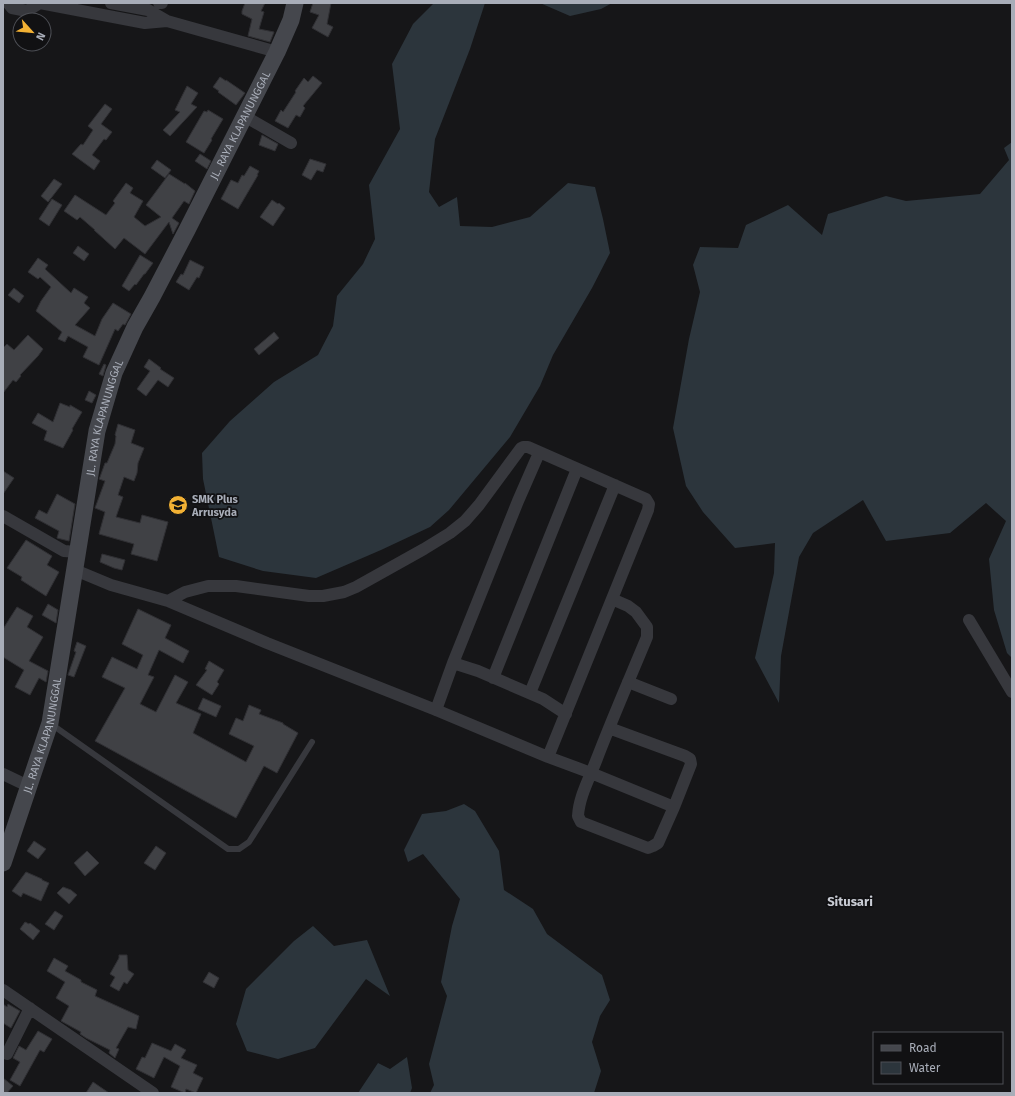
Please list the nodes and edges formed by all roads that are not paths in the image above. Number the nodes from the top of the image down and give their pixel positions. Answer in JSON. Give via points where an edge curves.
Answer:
{"nodes":[{"id":1,"x":8,"y":3,"type":"edge"},
{"id":2,"x":40,"y":3,"type":"edge"},
{"id":3,"x":112,"y":3,"type":"edge"},
{"id":4,"x":295,"y":3,"type":"edge"},
{"id":5,"x":167,"y":21,"type":"junction"},
{"id":6,"x":277,"y":52,"type":"junction"},
{"id":7,"x":246,"y":116,"type":"junction"},
{"id":8,"x":291,"y":143,"type":"dead end"},
{"id":9,"x":539,"y":453,"type":"junction"},
{"id":10,"x":577,"y":469,"type":"junction"},
{"id":11,"x":615,"y":485,"type":"junction"},
{"id":12,"x":3,"y":516,"type":"edge"},
{"id":13,"x":78,"y":552,"type":"junction"},
{"id":14,"x":75,"y":570,"type":"junction"},
{"id":15,"x":612,"y":599,"type":"junction"},
{"id":16,"x":168,"y":601,"type":"junction"},
{"id":17,"x":969,"y":620,"type":"dead end"},
{"id":18,"x":454,"y":663,"type":"junction"},
{"id":19,"x":493,"y":678,"type":"junction"},
{"id":20,"x":628,"y":682,"type":"junction"},
{"id":21,"x":1012,"y":692,"type":"edge"},
{"id":22,"x":530,"y":693,"type":"junction"},
{"id":23,"x":671,"y":699,"type":"dead end"},
{"id":24,"x":436,"y":710,"type":"junction"},
{"id":25,"x":566,"y":714,"type":"junction"},
{"id":26,"x":50,"y":723,"type":"junction"},
{"id":27,"x":609,"y":728,"type":"junction"},
{"id":28,"x":312,"y":742,"type":"dead end"},
{"id":29,"x":548,"y":757,"type":"junction"},
{"id":30,"x":591,"y":773,"type":"junction"},
{"id":31,"x":3,"y":774,"type":"edge"},
{"id":32,"x":28,"y":786,"type":"junction"},
{"id":33,"x":674,"y":807,"type":"junction"},
{"id":34,"x":3,"y":863,"type":"edge"},
{"id":35,"x":3,"y":990,"type":"edge"},
{"id":36,"x":30,"y":1008,"type":"junction"},
{"id":37,"x":7,"y":1054,"type":"dead end"},
{"id":38,"x":153,"y":1093,"type":"edge"}],
"edges":[{"from":1,"to":2,"type":"street","via":[[12,8],[27,11]]},
{"from":2,"to":5,"type":"street","via":[[145,24]]},
{"from":3,"to":5,"type":"street","via":[[148,10]]},
{"from":4,"to":6,"type":"street","name":"JL. RAYA KLAPANUNGGAL","via":[[291,20]]},
{"from":5,"to":6,"type":"street"},
{"from":6,"to":7,"type":"street","name":"JL. RAYA KLAPANUNGGAL"},
{"from":7,"to":8,"type":"street"},
{"from":7,"to":13,"type":"street","name":"JL. RAYA KLAPANUNGGAL","via":[[135,327],[114,373],[97,431]]},
{"from":9,"to":10,"type":"street"},
{"from":9,"to":16,"type":"street","via":[[528,447],[521,448],[465,521],[424,549],[344,592],[309,596],[236,586],[208,586],[185,592]]},
{"from":9,"to":18,"type":"street"},
{"from":10,"to":11,"type":"street"},
{"from":10,"to":19,"type":"street"},
{"from":11,"to":15,"type":"street","via":[[646,499],[649,504]]},
{"from":11,"to":22,"type":"street"},
{"from":12,"to":13,"type":"street","via":[[64,551]]},
{"from":13,"to":14,"type":"street","name":"JL. RAYA KLAPANUNGGAL"},
{"from":14,"to":16,"type":"street","via":[[111,585]]},
{"from":14,"to":26,"type":"street","name":"JL. RAYA KLAPANUNGGAL"},
{"from":15,"to":20,"type":"street","via":[[636,612],[647,627],[646,637]]},
{"from":15,"to":25,"type":"street"},
{"from":16,"to":24,"type":"street","via":[[267,644]]},
{"from":17,"to":21,"type":"street"},
{"from":18,"to":19,"type":"street"},
{"from":18,"to":24,"type":"street"},
{"from":19,"to":22,"type":"street"},
{"from":20,"to":23,"type":"street"},
{"from":20,"to":27,"type":"street"},
{"from":22,"to":25,"type":"street"},
{"from":24,"to":29,"type":"street"},
{"from":25,"to":29,"type":"street"},
{"from":26,"to":28,"type":"lane","via":[[228,849],[239,849],[249,842]]},
{"from":26,"to":32,"type":"street","name":"JL. RAYA KLAPANUNGGAL"},
{"from":27,"to":30,"type":"street"},
{"from":27,"to":33,"type":"street","via":[[690,759]]},
{"from":29,"to":30,"type":"street"},
{"from":30,"to":33,"type":"street"},
{"from":30,"to":33,"type":"street","via":[[578,811],[581,822],[648,848],[658,843]]},
{"from":31,"to":32,"type":"street"},
{"from":32,"to":34,"type":"street","name":"JL. RAYA KLAPANUNGGAL"},
{"from":35,"to":36,"type":"street"},
{"from":36,"to":37,"type":"street"},
{"from":36,"to":38,"type":"street"}]}
